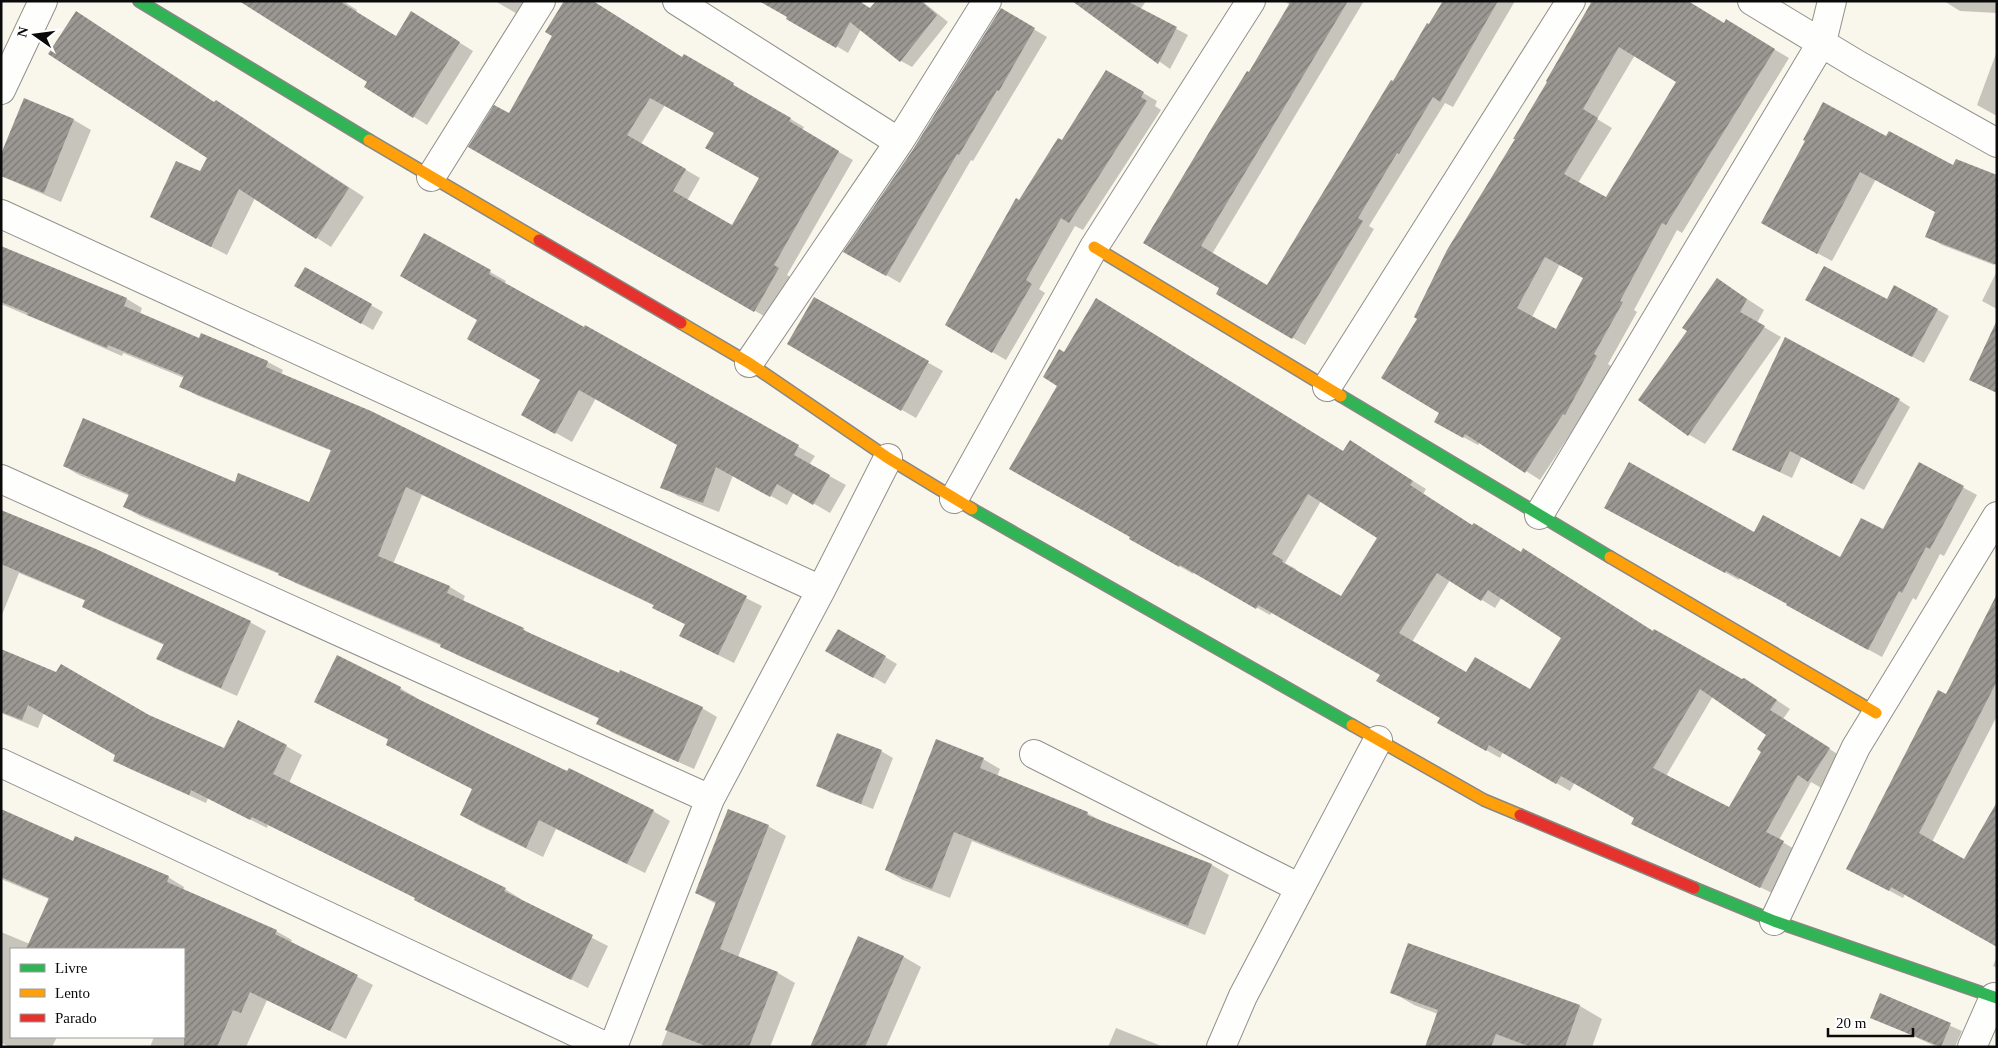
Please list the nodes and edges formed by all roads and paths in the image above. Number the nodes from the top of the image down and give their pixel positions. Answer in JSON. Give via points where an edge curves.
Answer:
{"nodes":[{"id":1,"x":43,"y":1,"type":"edge"},
{"id":2,"x":139,"y":1,"type":"edge"},
{"id":3,"x":541,"y":1,"type":"edge"},
{"id":4,"x":676,"y":1,"type":"edge"},
{"id":5,"x":987,"y":1,"type":"edge"},
{"id":6,"x":1251,"y":1,"type":"edge"},
{"id":7,"x":1571,"y":1,"type":"edge"},
{"id":8,"x":1752,"y":1,"type":"edge"},
{"id":9,"x":1832,"y":1,"type":"edge"},
{"id":10,"x":1822,"y":42,"type":"junction"},
{"id":11,"x":1,"y":90,"type":"edge"},
{"id":12,"x":899,"y":142,"type":"junction"},
{"id":13,"x":1997,"y":143,"type":"edge"},
{"id":14,"x":431,"y":177,"type":"junction"},
{"id":15,"x":1,"y":214,"type":"edge"},
{"id":16,"x":1094,"y":247,"type":"junction"},
{"id":17,"x":749,"y":362,"type":"junction"},
{"id":18,"x":1328,"y":387,"type":"junction"},
{"id":19,"x":888,"y":458,"type":"junction"},
{"id":20,"x":1,"y":478,"type":"edge"},
{"id":21,"x":954,"y":499,"type":"junction"},
{"id":22,"x":1539,"y":516,"type":"junction"},
{"id":23,"x":1997,"y":516,"type":"edge"},
{"id":24,"x":821,"y":590,"type":"junction"},
{"id":25,"x":1876,"y":714,"type":"junction"},
{"id":26,"x":1378,"y":740,"type":"junction"},
{"id":27,"x":1034,"y":754,"type":"dead end"},
{"id":28,"x":1,"y":763,"type":"edge"},
{"id":29,"x":710,"y":799,"type":"junction"},
{"id":30,"x":1300,"y":888,"type":"junction"},
{"id":31,"x":1774,"y":921,"type":"junction"},
{"id":32,"x":1995,"y":997,"type":"edge"},
{"id":33,"x":608,"y":1047,"type":"edge"},
{"id":34,"x":613,"y":1047,"type":"edge"},
{"id":35,"x":1221,"y":1047,"type":"edge"},
{"id":36,"x":1972,"y":1047,"type":"edge"}],
"edges":[{"from":1,"to":11,"type":"street"},
{"from":2,"to":14,"type":"street"},
{"from":3,"to":14,"type":"street"},
{"from":4,"to":12,"type":"street"},
{"from":5,"to":12,"type":"street"},
{"from":6,"to":16,"type":"street"},
{"from":7,"to":18,"type":"street"},
{"from":8,"to":10,"type":"street"},
{"from":9,"to":10,"type":"street"},
{"from":10,"to":13,"type":"street"},
{"from":10,"to":22,"type":"street"},
{"from":12,"to":17,"type":"street"},
{"from":14,"to":17,"type":"street"},
{"from":15,"to":24,"type":"street"},
{"from":16,"to":18,"type":"street"},
{"from":16,"to":21,"type":"street"},
{"from":17,"to":19,"type":"street"},
{"from":18,"to":22,"type":"street"},
{"from":19,"to":21,"type":"street"},
{"from":19,"to":24,"type":"street"},
{"from":20,"to":29,"type":"street"},
{"from":21,"to":26,"type":"street"},
{"from":22,"to":25,"type":"street"},
{"from":23,"to":25,"type":"street"},
{"from":24,"to":29,"type":"street"},
{"from":25,"to":31,"type":"street","via":[[1856,747]]},
{"from":26,"to":30,"type":"street"},
{"from":26,"to":31,"type":"street","via":[[1484,800]]},
{"from":27,"to":30,"type":"street"},
{"from":28,"to":33,"type":"street"},
{"from":29,"to":34,"type":"street"},
{"from":30,"to":35,"type":"street","via":[[1243,996]]},
{"from":31,"to":32,"type":"street"},
{"from":32,"to":36,"type":"street"}]}
